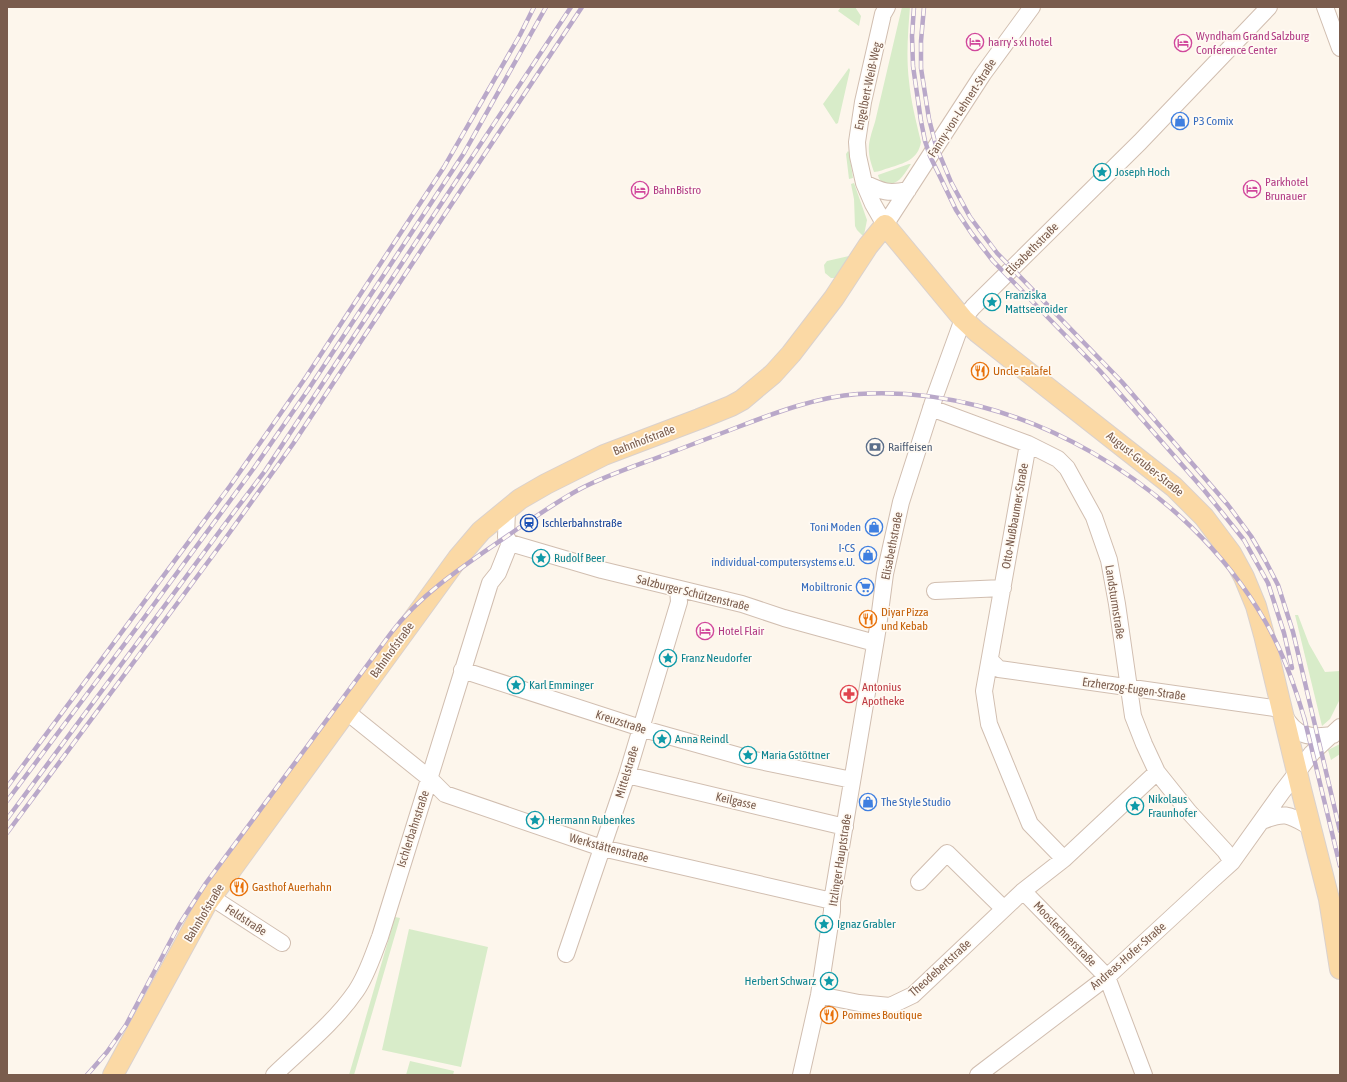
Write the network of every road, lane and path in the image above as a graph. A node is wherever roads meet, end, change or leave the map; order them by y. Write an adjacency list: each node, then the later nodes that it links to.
1 (1032, 7): 7 (street, Fanny-von-Lehnert-Straße)
2 (1270, 7): 9 (street, Elisabethstraße)
3 (1325, 7): 5 (street)
4 (884, 9): 6 (street, Engelbert-Weiß-Weg)
5 (1340, 48)
6 (864, 183): 7 (street); 8 (street, Engelbert-Weiß-Weg)
7 (908, 190): 8 (street, Fanny-von-Lehnert-Straße)
8 (885, 225): 9 (main road, August-Gruber-Straße); 10 (main road, Fanny-von-Lehnert-Straße)
9 (963, 319): 11 (street, Elisabethstraße); 23 (main road, August-Gruber-Straße)
10 (791, 354): 13 (main road, Bahnhofstraße)
11 (931, 408): 12 (street, Landsturmstraße); 19 (street, Elisabethstraße)
12 (1028, 444): 16 (street, Otto-Nußbaumer-Straße); 22 (street, Landsturmstraße)
13 (506, 510): 14 (main road, Bahnhofstraße); 15 (street, Ischlerbahnstraße)
14 (481, 531): 15 (street, Salzburger Schützenstraße); 24 (main road, Bahnhofstraße)
15 (508, 540): 17 (street, Salzburger Schützenstraße); 21 (street, Ischlerbahnstraße)
16 (1003, 588): 18 (street); 20 (street, Otto-Nußbaumer-Straße)
17 (678, 589): 19 (street, Salzburger Schützenstraße); 25 (street, Mittelstraße)
18 (935, 591)
19 (876, 643): 31 (street, Itzlinger Hauptstraße)
20 (991, 661): 22 (street, Erzherzog-Eugen-Straße); 36 (street, Otto-Nußbaumer-Straße)
21 (462, 670): 25 (street, Kreuzstraße); 30 (street, Ischlerbahnstraße)
22 (1128, 688): 23 (street, Erzherzog-Eugen-Straße); 27 (street, Landsturmstraße)
23 (1282, 711): 26 (street, Andreas-Hofer-Straße); 28 (main road, August-Gruber-Straße)
24 (347, 712): 30 (street, Werkstättenstraße); 40 (main road, Bahnhofstraße)
25 (640, 728): 29 (street, Mittelstraße); 31 (street, Kreuzstraße)
26 (1336, 731): 28 (street, Andreas-Hofer-Straße)
27 (1157, 772): 36 (street, Theodebertstraße); 37 (street, Landsturmstraße)
28 (1296, 772): 32 (street, Andreas-Hofer-Straße); 34 (main road, August-Gruber-Straße)
29 (627, 775): 33 (street, Keilgasse); 35 (street, Mittelstraße)
30 (429, 778): 35 (street, Werkstättenstraße); 49 (street, Ischlerbahnstraße)
31 (852, 780): 33 (street, Itzlinger Hauptstraße)
32 (1262, 821): 34 (street); 37 (street, Andreas-Hofer-Straße)
33 (845, 827): 41 (street, Itzlinger Hauptstraße)
34 (1312, 828): 45 (main road, August-Gruber-Straße)
35 (602, 848): 41 (street, Werkstättenstraße); 44 (street, Mittelstraße)
36 (1064, 859): 39 (street, Theodebertstraße)
37 (1232, 862): 46 (street, Andreas-Hofer-Straße)
38 (919, 882): 42 (street)
39 (1023, 891): 42 (street, Theodebertstraße); 46 (street, Mooslechnerstraße)
40 (211, 897): 43 (street, Feldstraße); 48 (main road, Bahnhofstraße)
41 (832, 901): 47 (street, Itzlinger Hauptstraße)
42 (1004, 909): 47 (street, Theodebertstraße)
43 (282, 943)
44 (566, 954)
45 (1340, 969)
46 (1107, 977): 51 (street, Andreas-Hofer-Straße); 52 (street)
47 (819, 995): 50 (street, Itzlinger Hauptstraße)
48 (113, 1075)
49 (274, 1075)
50 (801, 1075)
51 (978, 1075)
52 (1144, 1075)

